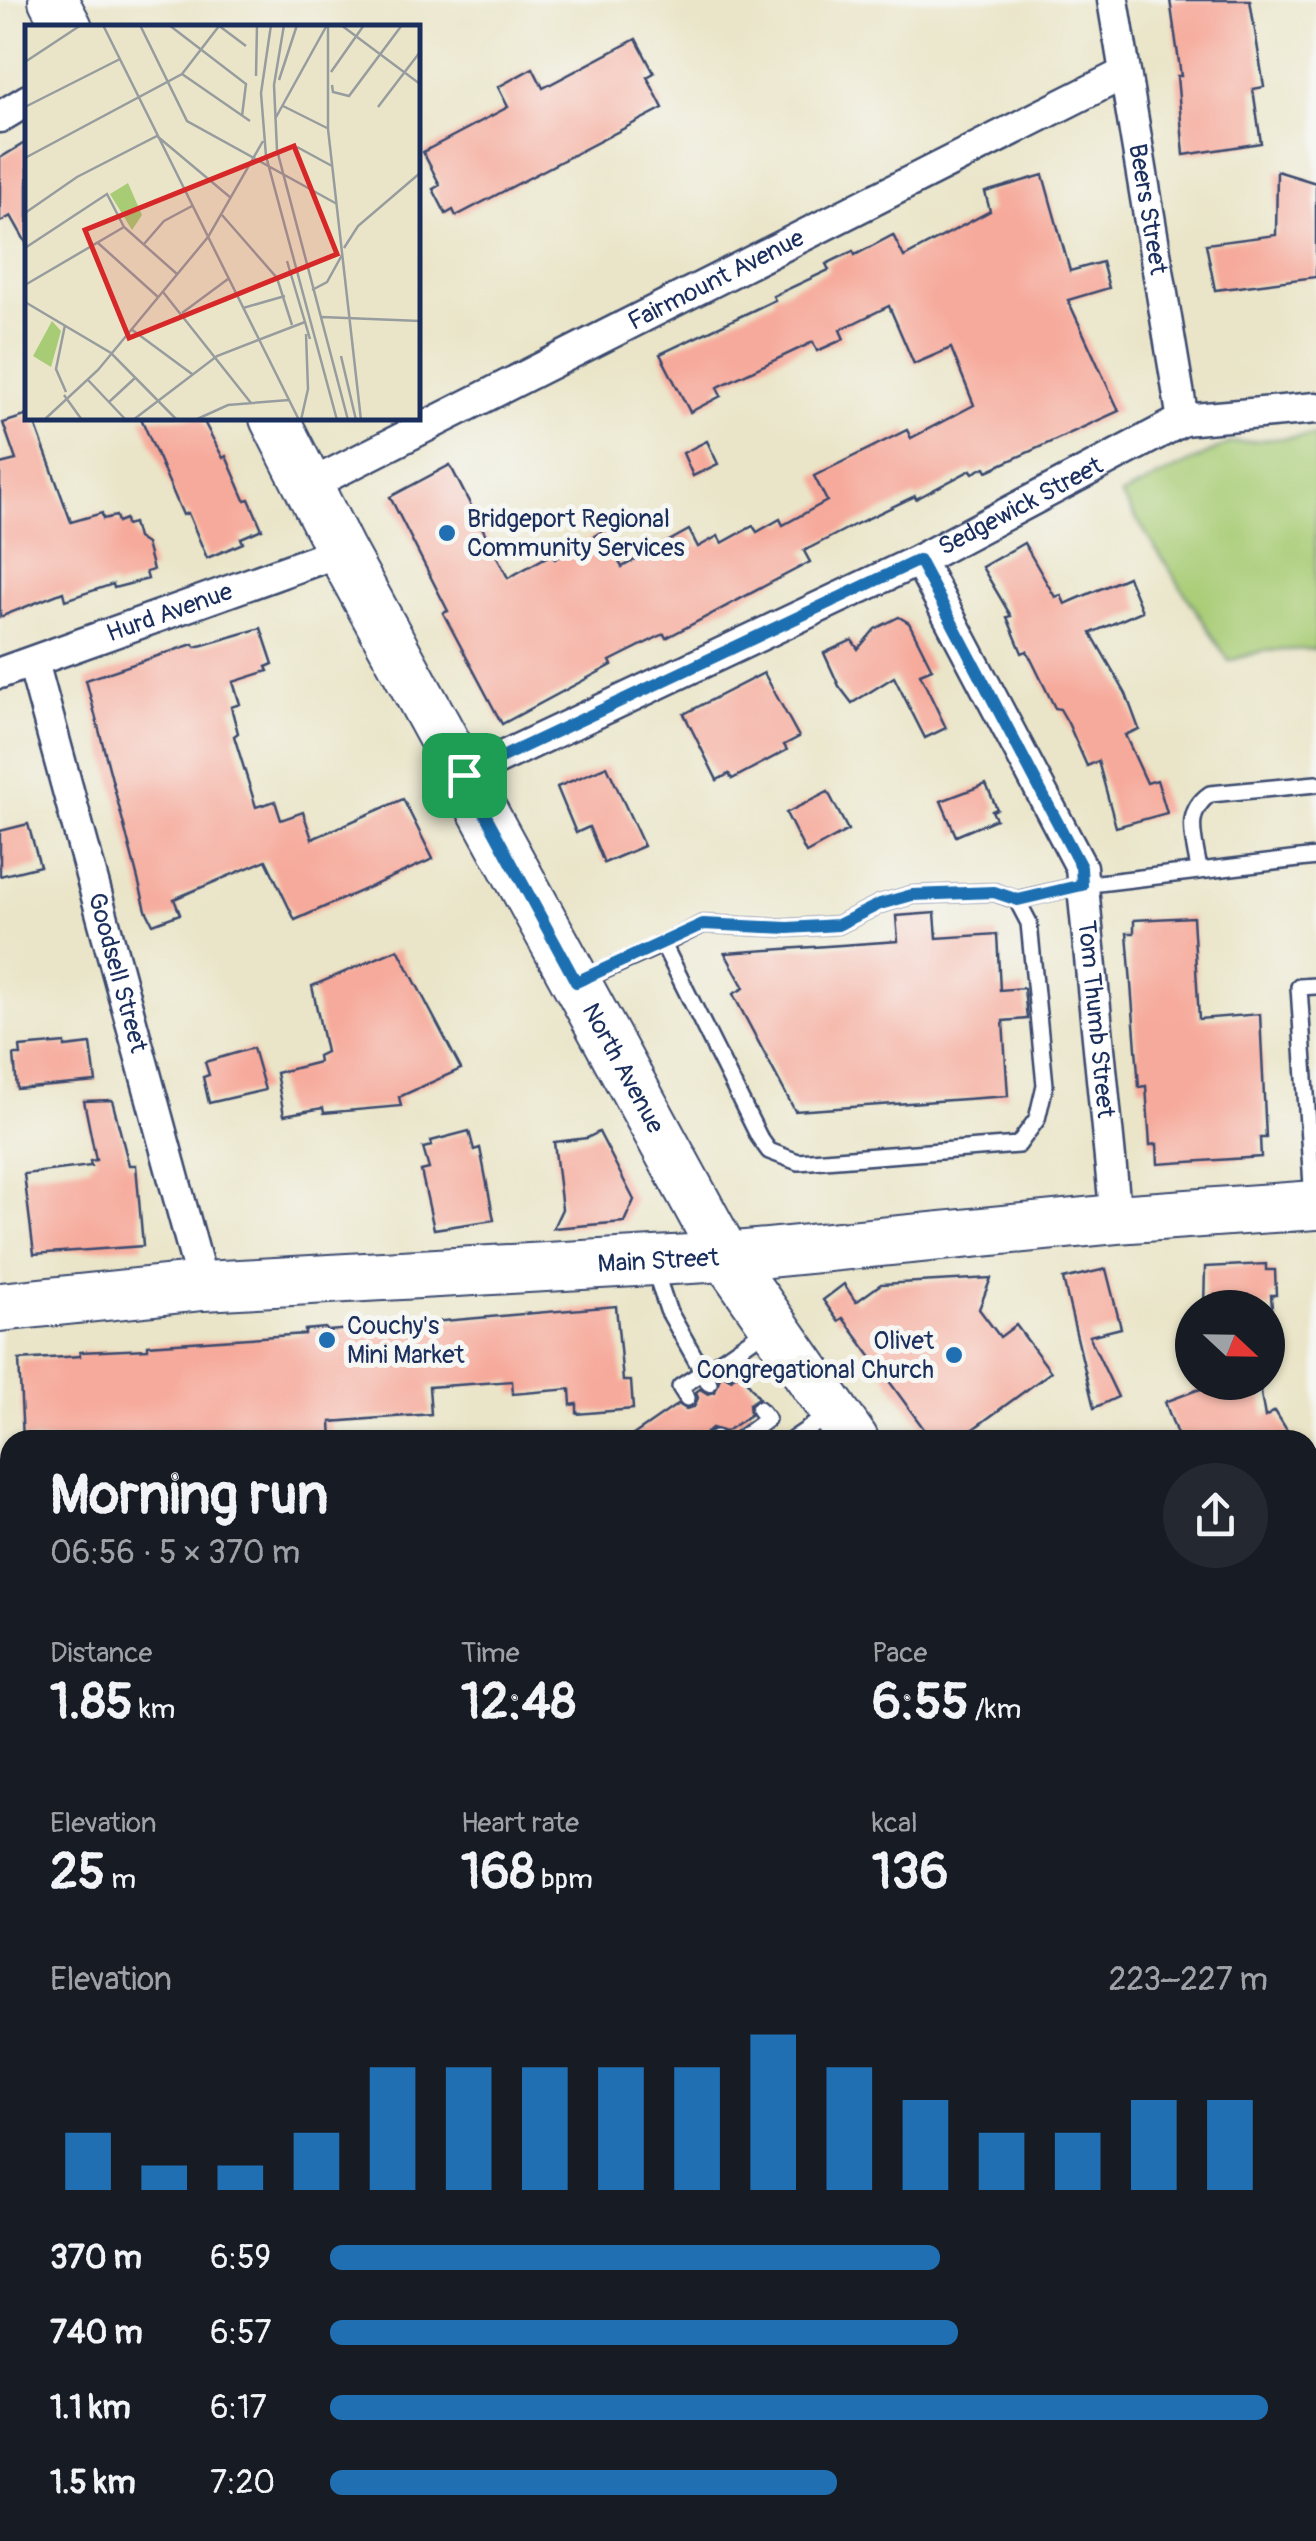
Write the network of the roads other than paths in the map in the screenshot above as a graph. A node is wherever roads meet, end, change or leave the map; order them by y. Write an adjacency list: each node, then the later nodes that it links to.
1 (53, 0): 3 (main road)
2 (1113, 0): 4 (street, Beers Street)
3 (66, 25)
4 (1123, 74): 9 (street, Beers Street); 10 (street, Fairmount Avenue)
5 (25, 102): 6 (street)
6 (0, 117)
7 (1316, 408): 9 (street, Sedgewick Street)
8 (275, 420): 10 (main road, North Avenue)
9 (1183, 420): 12 (street, Sedgewick Street)
10 (310, 485): 11 (main road, North Avenue)
11 (341, 551): 13 (street, Hurd Avenue); 15 (main road, North Avenue)
12 (919, 560): 15 (street, Sedgewick Street); 19 (street, Tom Thumb Street)
13 (33, 662): 14 (street, Hurd Avenue); 29 (street, Goodsell Street)
14 (0, 672)
15 (464, 775): 22 (main road, North Avenue)
16 (1316, 784): 18 (lane)
17 (1316, 858): 18 (lane)
18 (1199, 870): 19 (lane)
19 (1082, 885): 20 (lane); 26 (street, Tom Thumb Street)
20 (1018, 900): 21 (lane); 21 (lane)
21 (662, 944): 22 (lane)
22 (576, 982): 27 (main road, North Avenue)
23 (1316, 986): 24 (lane)
24 (1312, 1135): 25 (lane)
25 (1314, 1205): 26 (main road, Main Street)
26 (1116, 1219): 27 (main road, Main Street)
27 (726, 1257): 28 (main road, Main Street); 31 (main road, North Avenue)
28 (652, 1261): 29 (main road, Main Street); 32 (lane)
29 (203, 1286): 30 (main road, Main Street)
30 (0, 1307)
31 (773, 1324): 32 (lane); 35 (main road, North Avenue)
32 (705, 1378): 33 (lane)
33 (687, 1398)
34 (758, 1409): 36 (lane)
35 (844, 1426)
36 (749, 1430)

